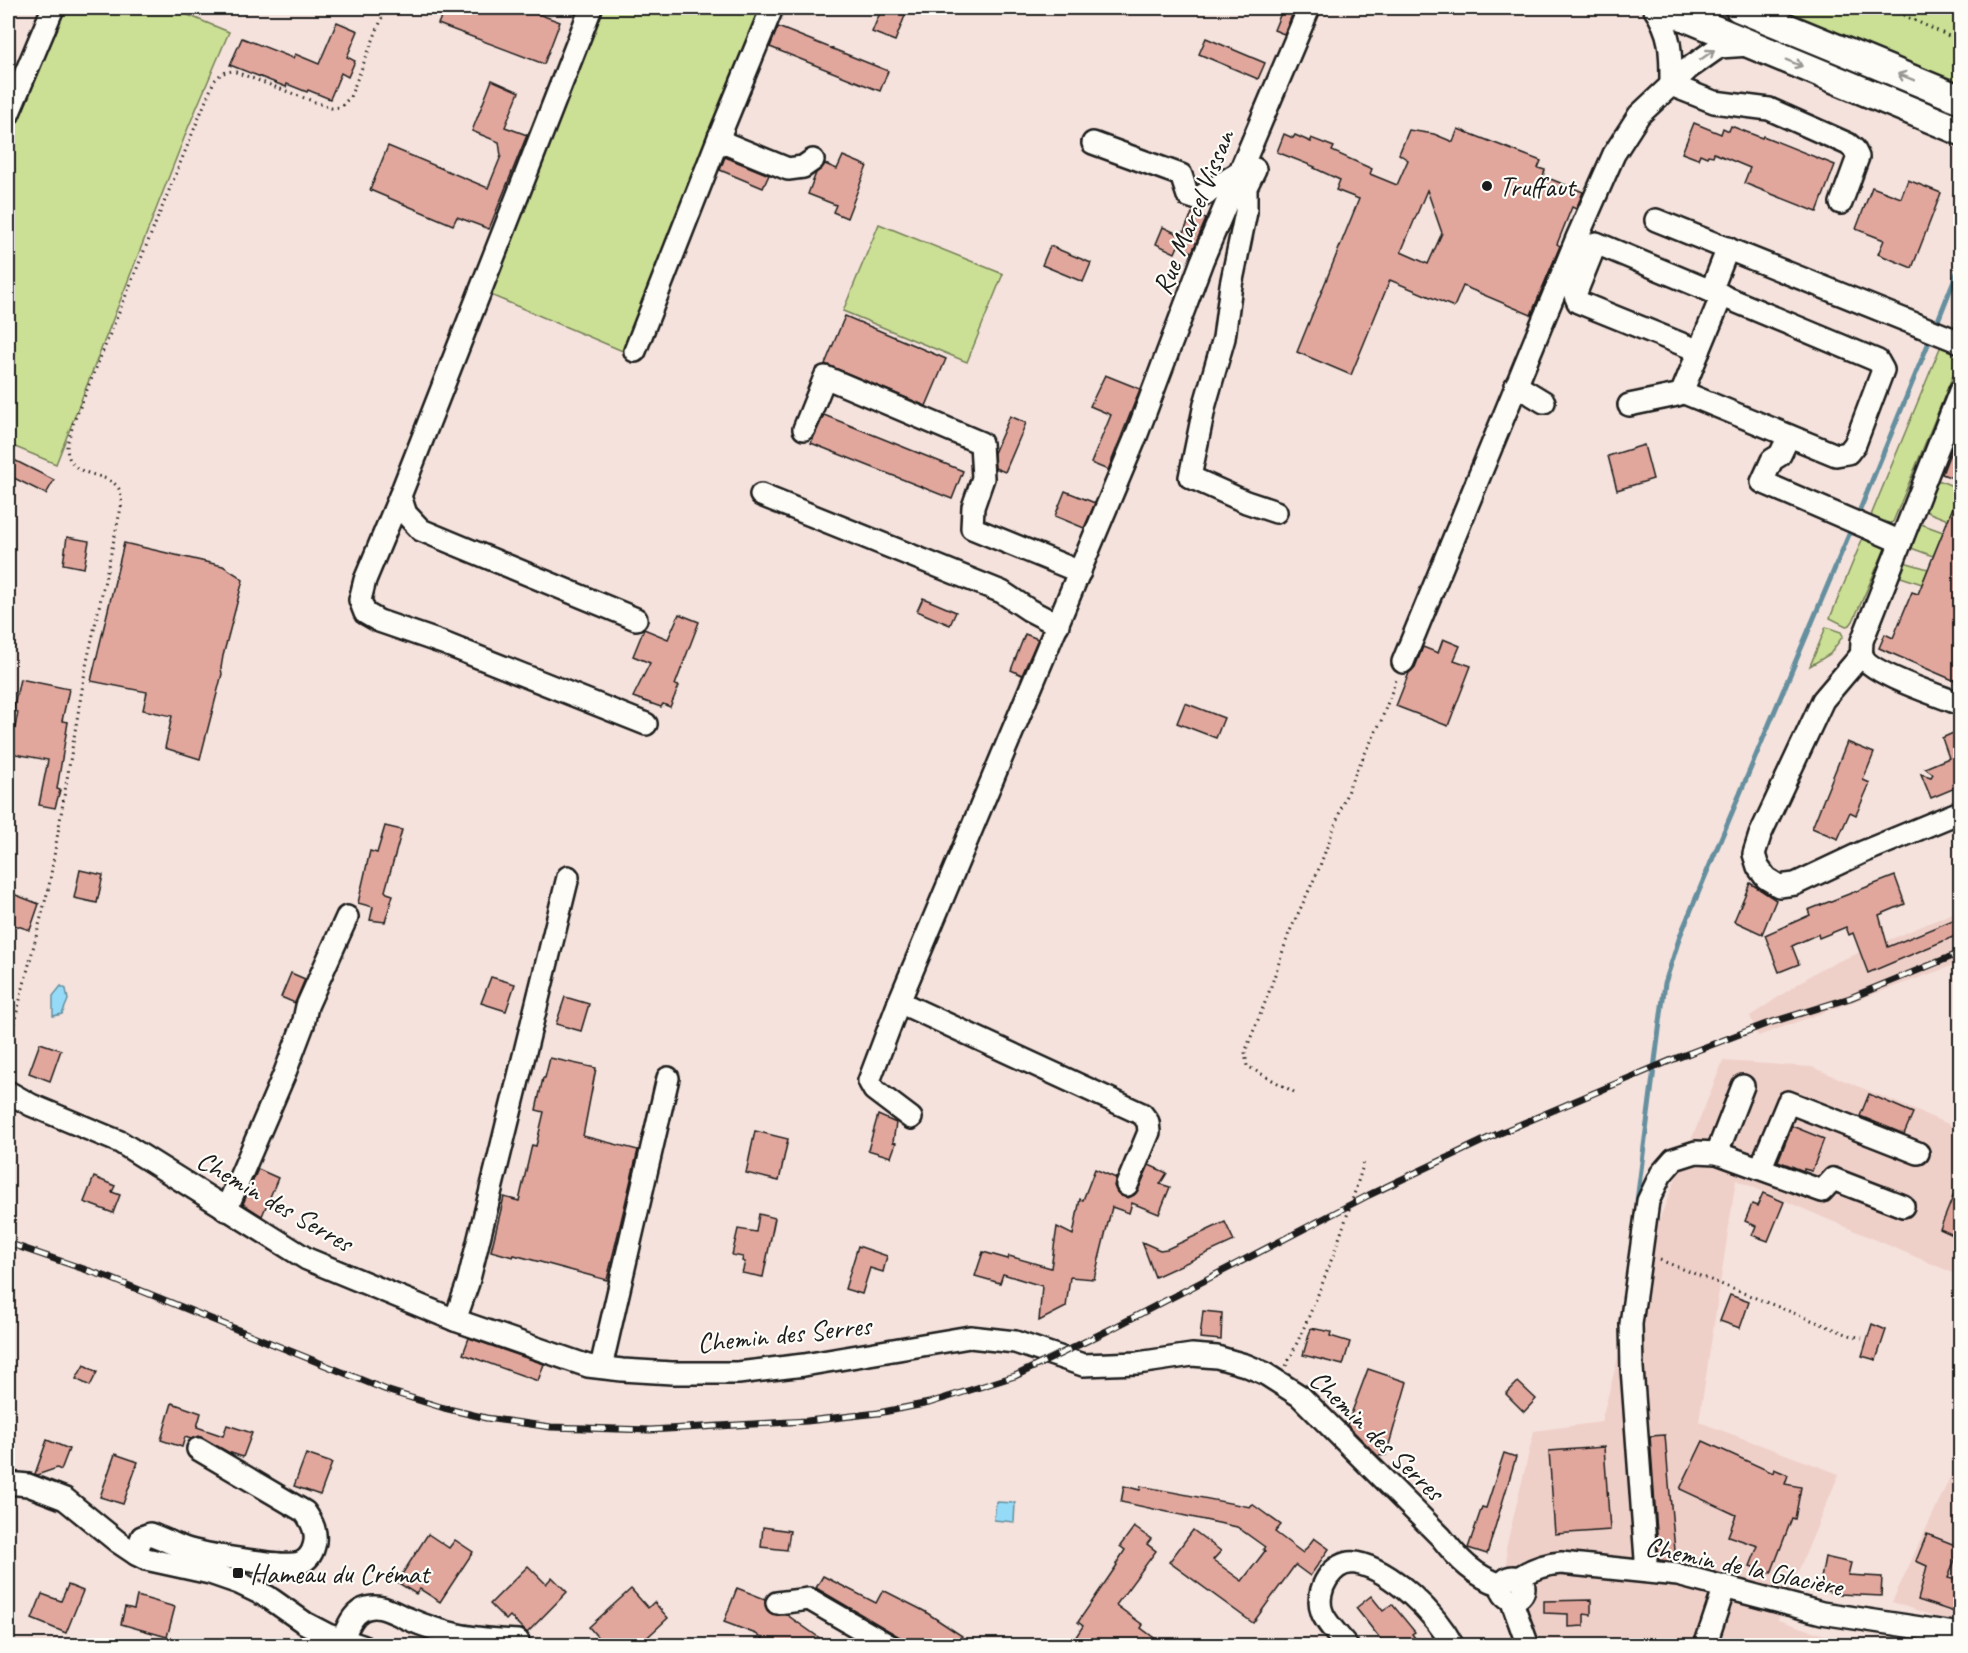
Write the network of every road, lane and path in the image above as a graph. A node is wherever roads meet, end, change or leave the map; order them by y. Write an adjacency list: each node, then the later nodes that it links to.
1 (53, 8): 15 (street)
2 (386, 8): 50 (path)
3 (591, 8): 36 (street)
4 (772, 8): 17 (street)
5 (1309, 8): 13 (street, Rue Marcel Vissan)
6 (1654, 8): 12 (street)
7 (1663, 8): 11 (main road)
8 (1738, 8): 14 (main road, one-way to 8)
9 (1887, 8): 10 (path)
10 (1960, 41)
11 (1751, 45): 12 (street, one-way to 11); 16 (main road, one-way to 16)
12 (1671, 85): 21 (street); 28 (street)
13 (1274, 91): 20 (street, Rue Marcel Vissan); 37 (street)
14 (1960, 99)
15 (8, 115)
16 (1960, 131)
17 (719, 137): 19 (street); 26 (street)
18 (1093, 143): 20 (street)
19 (813, 160)
20 (1240, 172): 39 (street, Rue Marcel Vissan)
21 (1841, 203)
22 (1656, 220): 23 (street)
23 (1728, 248): 24 (street); 25 (street)
24 (1717, 293): 27 (street); 27 (street); 34 (street)
25 (1952, 338)
26 (635, 351)
27 (1699, 351): 30 (street)
28 (1516, 385): 31 (street); 43 (street)
29 (1960, 391): 38 (street)
30 (1683, 392): 32 (street); 34 (street)
31 (1544, 402)
32 (1629, 405)
33 (804, 429): 39 (street)
34 (1788, 436): 38 (street)
35 (761, 495): 41 (street)
36 (400, 496): 40 (street); 45 (street)
37 (1276, 512)
38 (1901, 542): 42 (street)
39 (1080, 572): 41 (street, Rue Marcel Vissan)
40 (636, 619)
41 (1058, 625): 49 (street, Rue Marcel Vissan)
42 (1862, 654): 44 (street); 46 (street)
43 (1402, 662): 54 (path)
44 (1960, 704)
45 (646, 724)
46 (1960, 812)
47 (568, 877): 64 (street)
48 (347, 917): 62 (street)
49 (899, 1002): 55 (street, Rue Marcel Vissan); 60 (street)
50 (8, 1047)
51 (668, 1078): 66 (street)
52 (1743, 1086): 56 (street)
53 (8, 1092): 62 (street, Chemin des Serres)
54 (1294, 1092)
55 (911, 1118)
56 (1717, 1153): 59 (street); 63 (street)
57 (1918, 1153): 59 (street)
58 (1364, 1162): 67 (path)
59 (1761, 1167): 61 (street)
60 (1127, 1185)
61 (1903, 1206)
62 (226, 1210): 64 (street, Chemin des Serres)
63 (1642, 1252): 65 (path); 71 (street)
64 (455, 1320): 66 (street, Chemin des Serres)
65 (1862, 1338)
66 (601, 1367): 67 (street, Chemin des Serres)
67 (1278, 1381): 73 (street, Chemin des Serres)
68 (198, 1449): 70 (street)
69 (8, 1483): 70 (street)
70 (136, 1554): 78 (street)
71 (1644, 1571): 72 (street, Chemin de la Glacière); 73 (street, Chemin de la Glacière)
72 (1725, 1586): 76 (street, Chemin de la Glacière); 84 (street)
73 (1510, 1587): 83 (street)
74 (777, 1603): 80 (street)
75 (374, 1607): 77 (street); 78 (street); 79 (street)
76 (1960, 1634)
77 (518, 1641)
78 (352, 1642)
79 (442, 1646)
80 (890, 1646)
81 (1347, 1646): 82 (street)
82 (1453, 1646)
83 (1528, 1646)
84 (1705, 1646)

